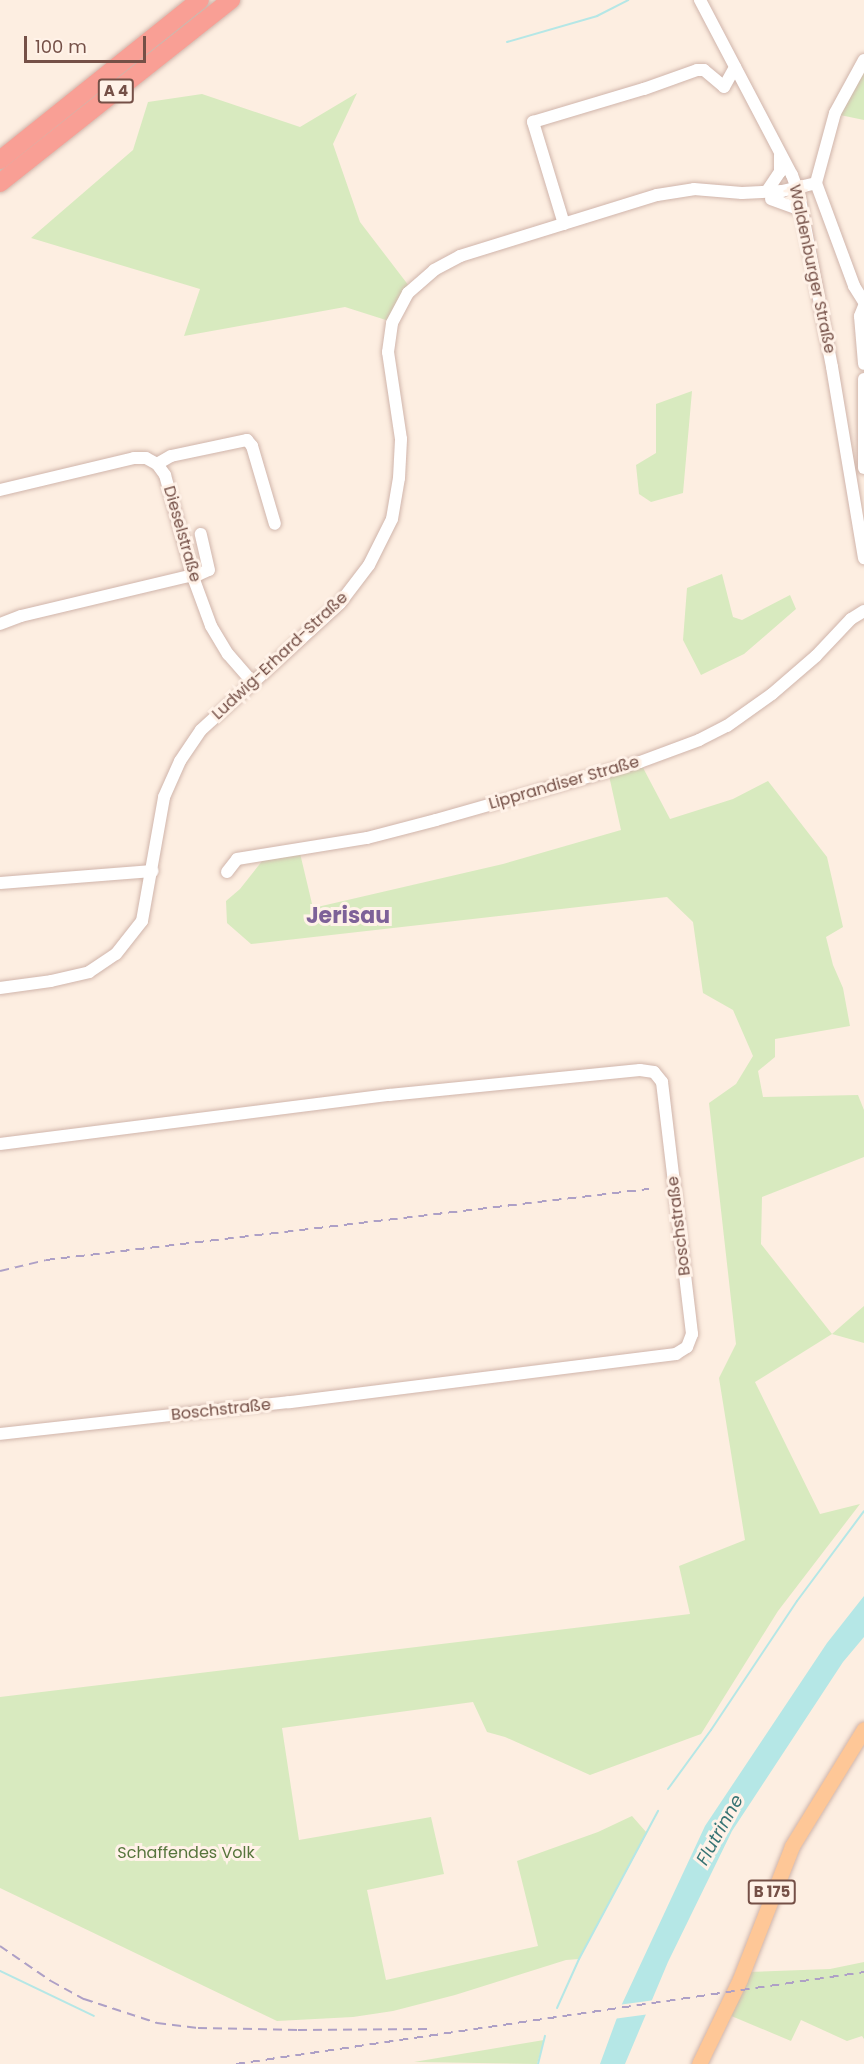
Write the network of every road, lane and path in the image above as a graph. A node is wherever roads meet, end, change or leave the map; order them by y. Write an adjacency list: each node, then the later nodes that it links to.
1 (200, 0): 7 (highway, A 4)
2 (231, 0): 8 (highway, A 4)
3 (700, 0): 5 (street, Waldenburger Straße)
4 (864, 60): 9 (street)
5 (735, 67): 6 (street, Waldenburger Straße); 13 (street)
6 (780, 151): 10 (street, Waldenburger Straße); 11 (street)
7 (0, 159)
8 (0, 183)
9 (816, 183): 10 (street, Ludwig-Erhard-Straße); 14 (street)
10 (798, 192): 11 (street, Ludwig-Erhard-Straße); 12 (street, Waldenburger Straße)
11 (769, 195): 12 (street); 13 (street, Ludwig-Erhard-Straße)
12 (802, 210): 22 (street, Waldenburger Straße)
13 (564, 224): 26 (street, Ludwig-Erhard-Straße)
14 (864, 304): 15 (street)
15 (864, 364)
16 (864, 379): 18 (street)
17 (157, 464): 19 (street); 20 (street); 23 (street, Dieselstraße)
18 (864, 468)
19 (0, 490)
20 (275, 524)
21 (201, 534): 23 (street)
22 (864, 558)
23 (193, 576): 25 (street); 26 (street, Dieselstraße)
24 (864, 610): 28 (street, Lipprandiser Straße)
25 (0, 624)
26 (252, 682): 27 (street, Ludwig-Erhard-Straße)
27 (153, 871): 29 (street); 30 (street, Ludwig-Erhard-Straße)
28 (227, 872)
29 (0, 883)
30 (0, 988)
31 (0, 1144): 32 (street, Boschstraße)
32 (0, 1434)
33 (864, 1729): 34 (main road, B 175)
34 (699, 2064)

